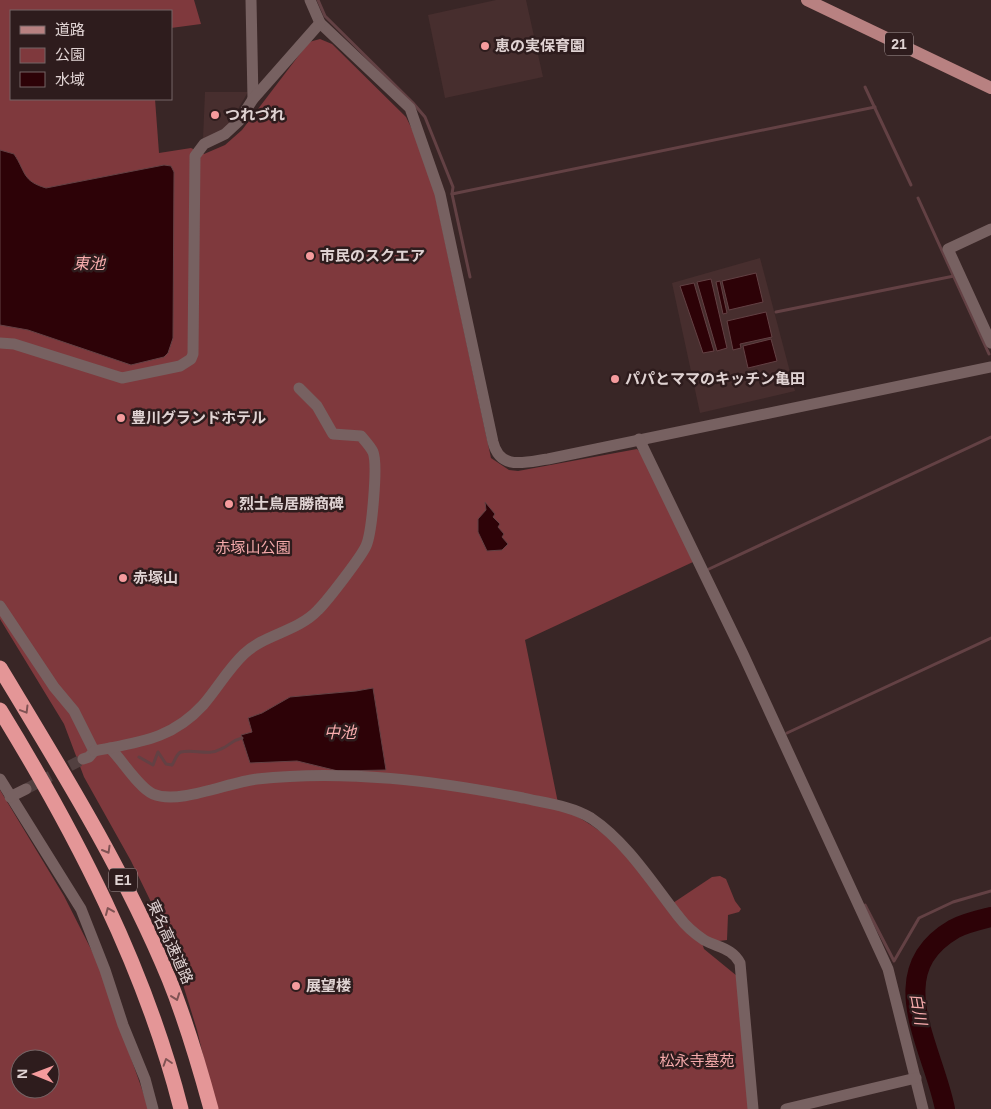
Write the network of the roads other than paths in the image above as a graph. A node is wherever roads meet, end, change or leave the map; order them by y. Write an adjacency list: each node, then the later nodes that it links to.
1 (251, 0): 6 (street)
2 (310, 0): 4 (street)
3 (807, 0): 5 (main road, 21)
4 (320, 23): 6 (street); 12 (street)
5 (991, 88)
6 (253, 99): 8 (street)
7 (991, 229): 9 (street)
8 (0, 343)
9 (991, 343)
10 (991, 367): 12 (street)
11 (299, 388): 17 (street)
12 (639, 439): 24 (street)
13 (0, 606): 18 (street)
14 (0, 668): 27 (highway, 東名高速道路 / E1, one-way to 27)
15 (0, 710): 20 (highway, E1)
16 (0, 725): 20 (highway)
17 (110, 748): 18 (street); 28 (street)
18 (94, 751): 19 (street)
19 (83, 759)
20 (36, 769): 26 (highway, E1, one-way to 20)
21 (0, 779): 23 (street)
22 (26, 789): 23 (street)
23 (10, 797): 25 (street)
24 (916, 1078): 29 (street); 30 (street)
25 (153, 1109)
26 (181, 1109)
27 (211, 1109)
28 (753, 1109)
29 (786, 1109)
30 (923, 1109)

